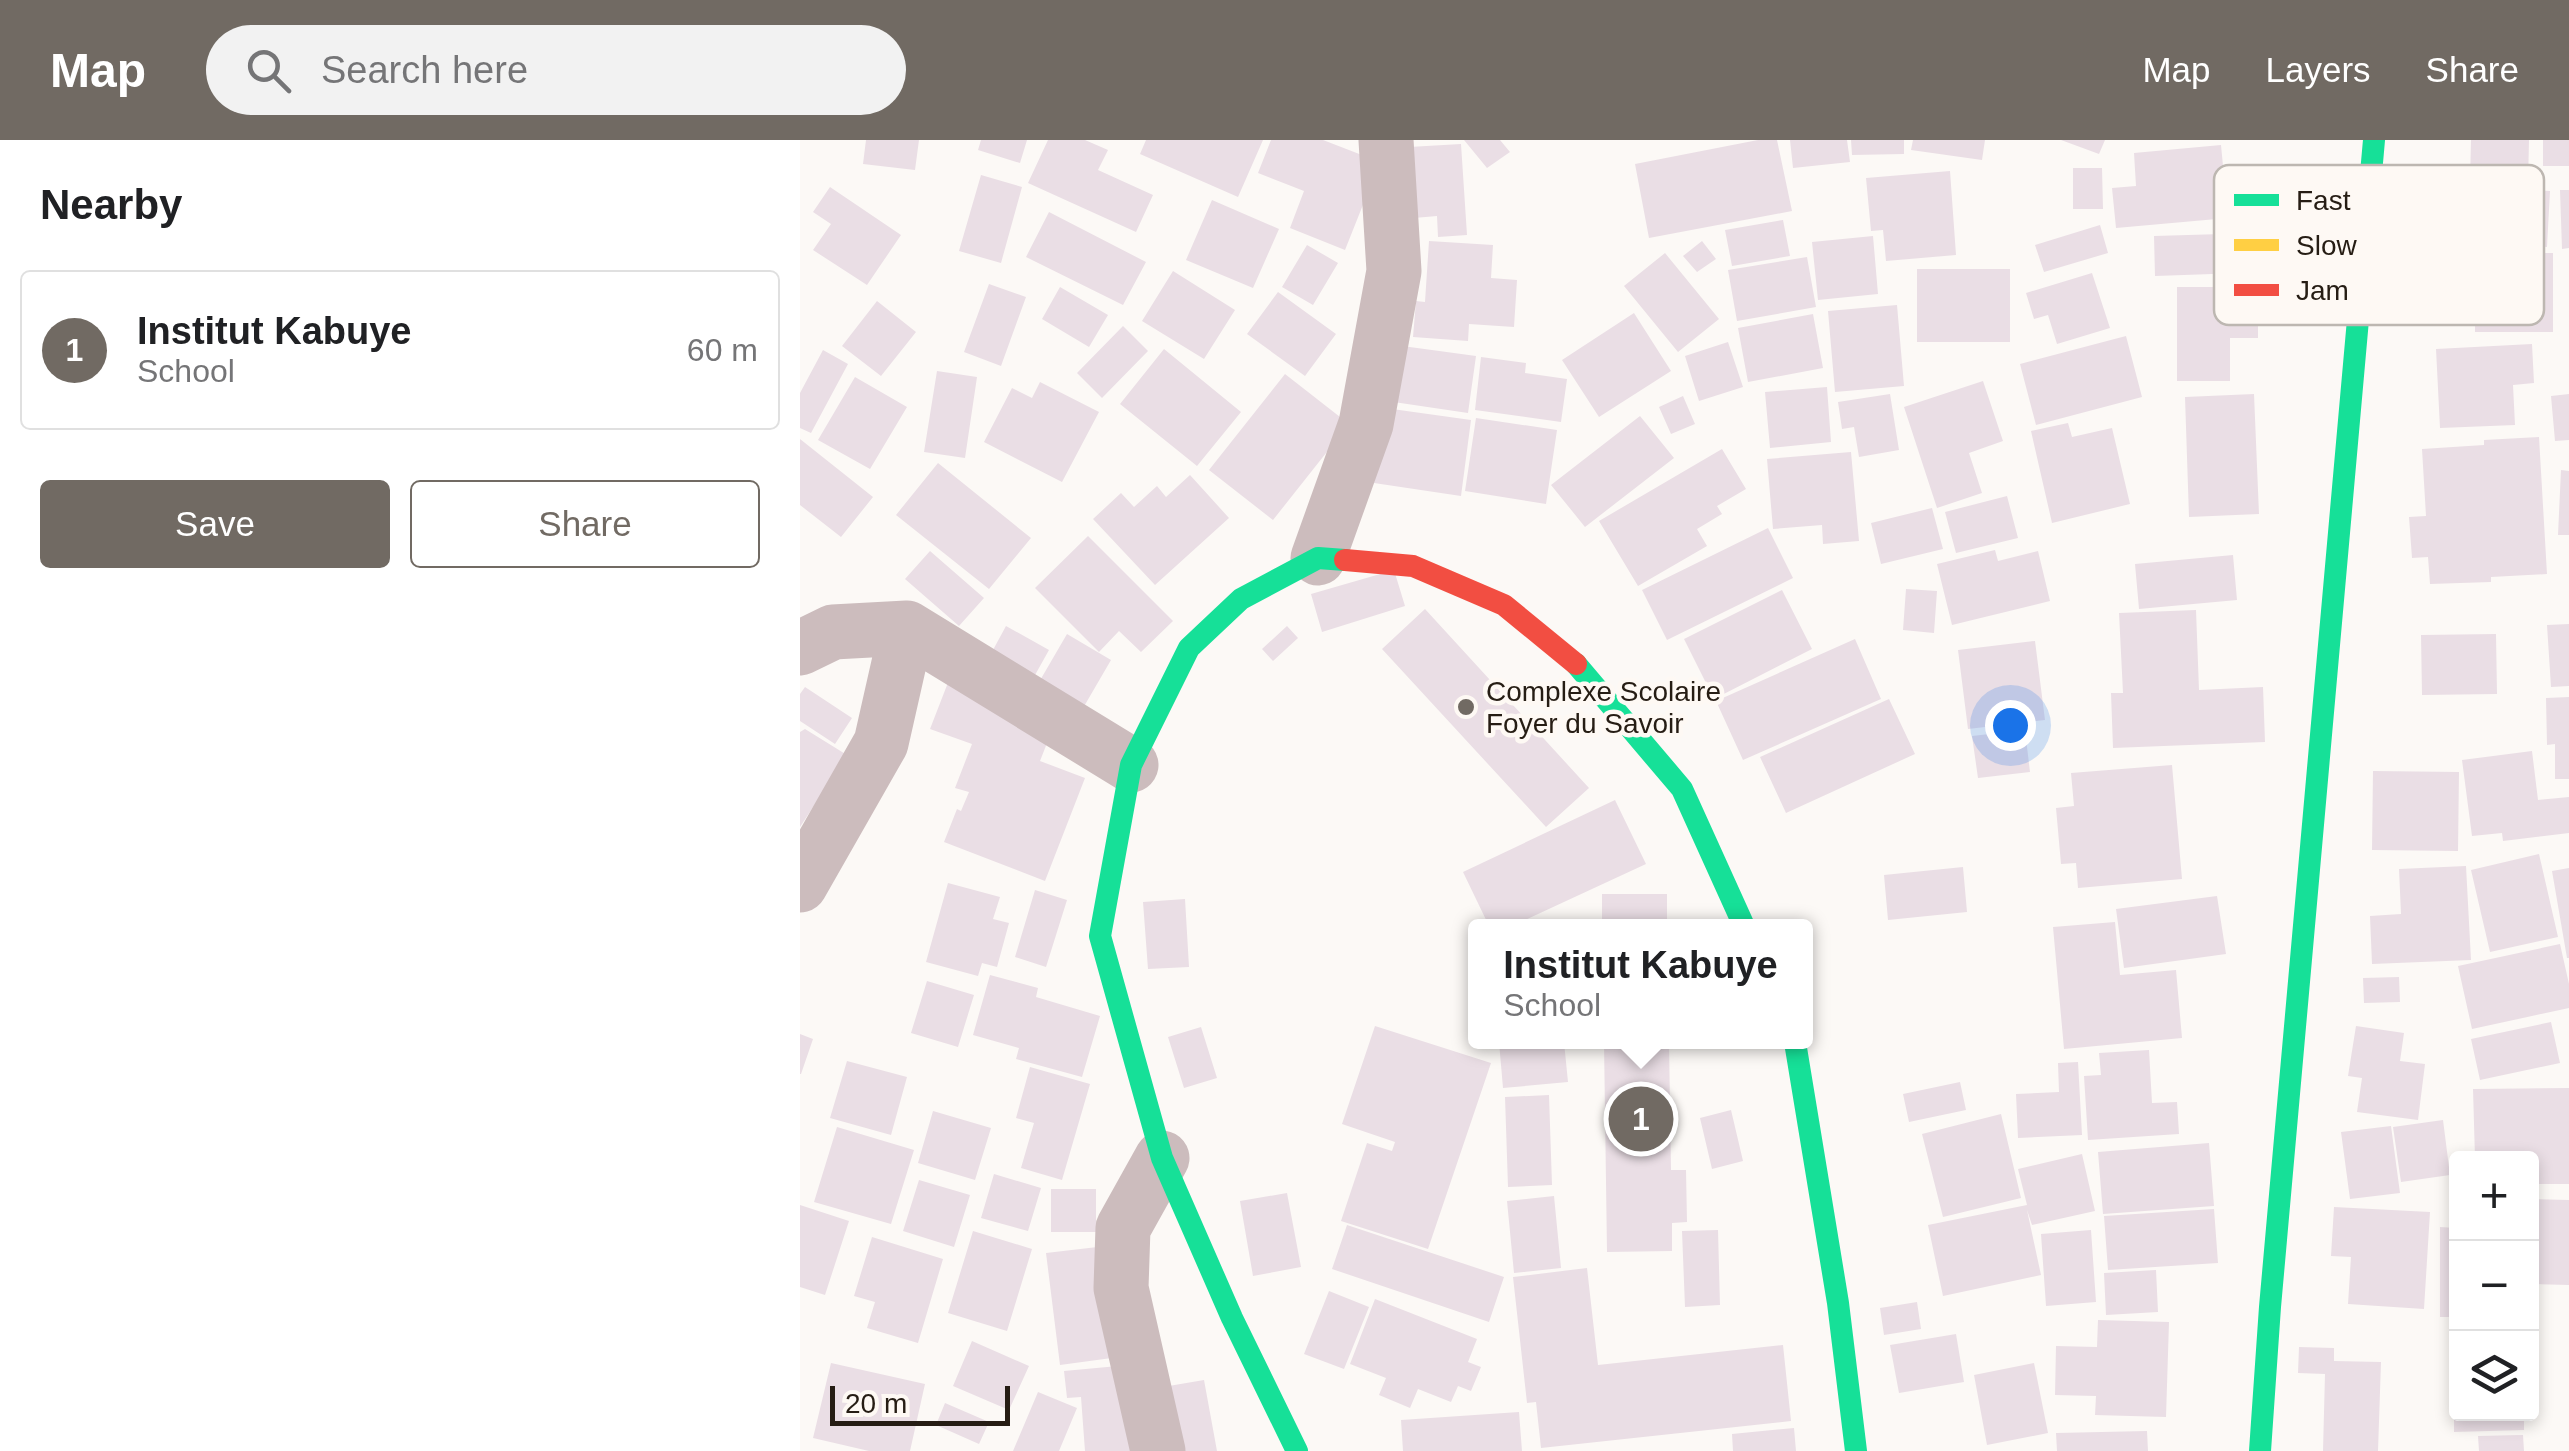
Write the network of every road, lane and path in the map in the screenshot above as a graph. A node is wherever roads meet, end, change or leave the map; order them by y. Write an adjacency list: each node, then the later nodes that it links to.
1 (2374, 140): 3 (highway)
2 (1380, 143): 5 (street)
3 (2372, 165)
4 (2358, 325): 16 (highway)
5 (1318, 558): 8 (highway); 10 (highway)
6 (907, 628): 7 (street); 8 (street); 9 (street)
7 (800, 648)
8 (1131, 765): 12 (highway)
9 (800, 885)
10 (1741, 919)
11 (1796, 1049): 15 (highway)
12 (1162, 1158): 13 (street); 14 (highway)
13 (1158, 1451)
14 (1296, 1451)
15 (1856, 1451)
16 (2260, 1451)

